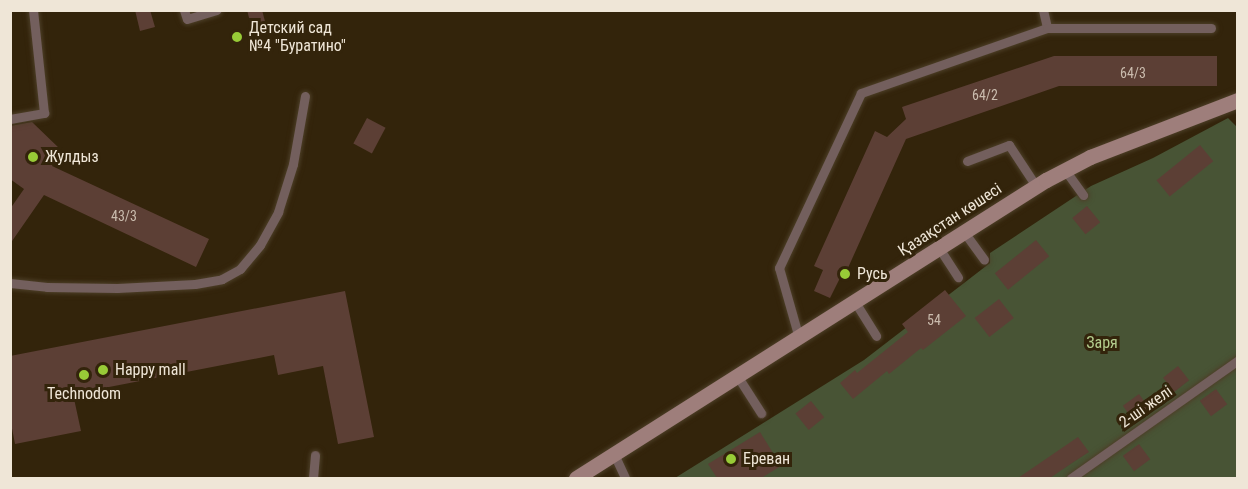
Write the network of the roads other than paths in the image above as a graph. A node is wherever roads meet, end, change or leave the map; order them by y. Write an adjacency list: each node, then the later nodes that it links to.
1 (33, 10): 9 (lane)
2 (184, 10): 3 (lane)
3 (217, 10)
4 (1042, 10): 5 (lane)
5 (1047, 28): 6 (lane); 21 (lane)
6 (1211, 28)
7 (305, 96): 18 (lane)
8 (1238, 100): 11 (street, Қазақстан көшесі)
9 (10, 119)
10 (967, 161): 12 (lane)
11 (1065, 170): 12 (street, Қазақстан көшесі); 13 (lane)
12 (1035, 186): 14 (street, Қазақстан көшесі)
13 (1083, 195)
14 (964, 232): 15 (street, Қазақстан көшесі); 16 (lane)
15 (939, 248): 17 (lane); 19 (street, Қазақстан көшесі)
16 (984, 260)
17 (958, 277)
18 (10, 283)
19 (855, 302): 20 (lane); 21 (street, Қазақстан көшесі)
20 (876, 336)
21 (799, 338): 23 (street, Қазақстан көшесі)
22 (1238, 360): 30 (lane, 2-ші желі)
23 (738, 376): 24 (lane); 25 (street, Қазақстан көшесі)
24 (761, 413)
25 (614, 454): 28 (street, Қазақстан көшесі); 29 (lane)
26 (315, 455): 27 (lane)
27 (313, 478)
28 (576, 478)
29 (625, 478)
30 (1071, 478)

